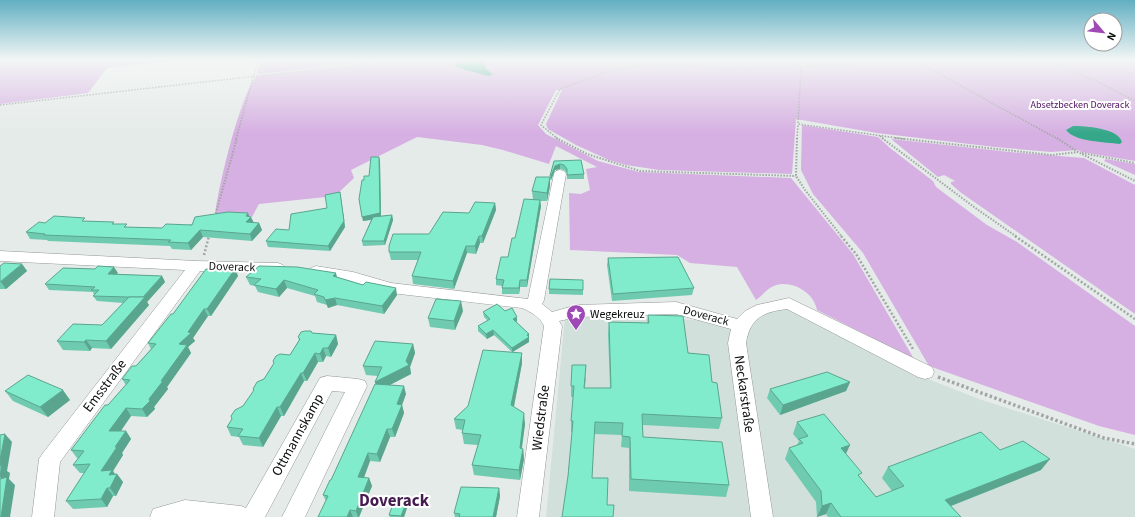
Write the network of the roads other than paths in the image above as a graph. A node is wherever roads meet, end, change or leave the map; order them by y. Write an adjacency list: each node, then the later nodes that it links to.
1 (560, 174): 4 (street)
2 (0, 256): 3 (street, Doverack)
3 (198, 266): 4 (street, Doverack); 8 (street, Emsstraße)
4 (532, 306): 5 (street, Doverack)
5 (550, 318): 6 (street, Doverack); 13 (street, Wiedstraße)
6 (741, 326): 7 (street); 14 (street, Neckarstraße)
7 (925, 372)
8 (43, 517)
9 (161, 517): 10 (street)
10 (241, 517)
11 (253, 517): 12 (street, Ottmannskamp)
12 (293, 517)
13 (528, 517)
14 (762, 517)

